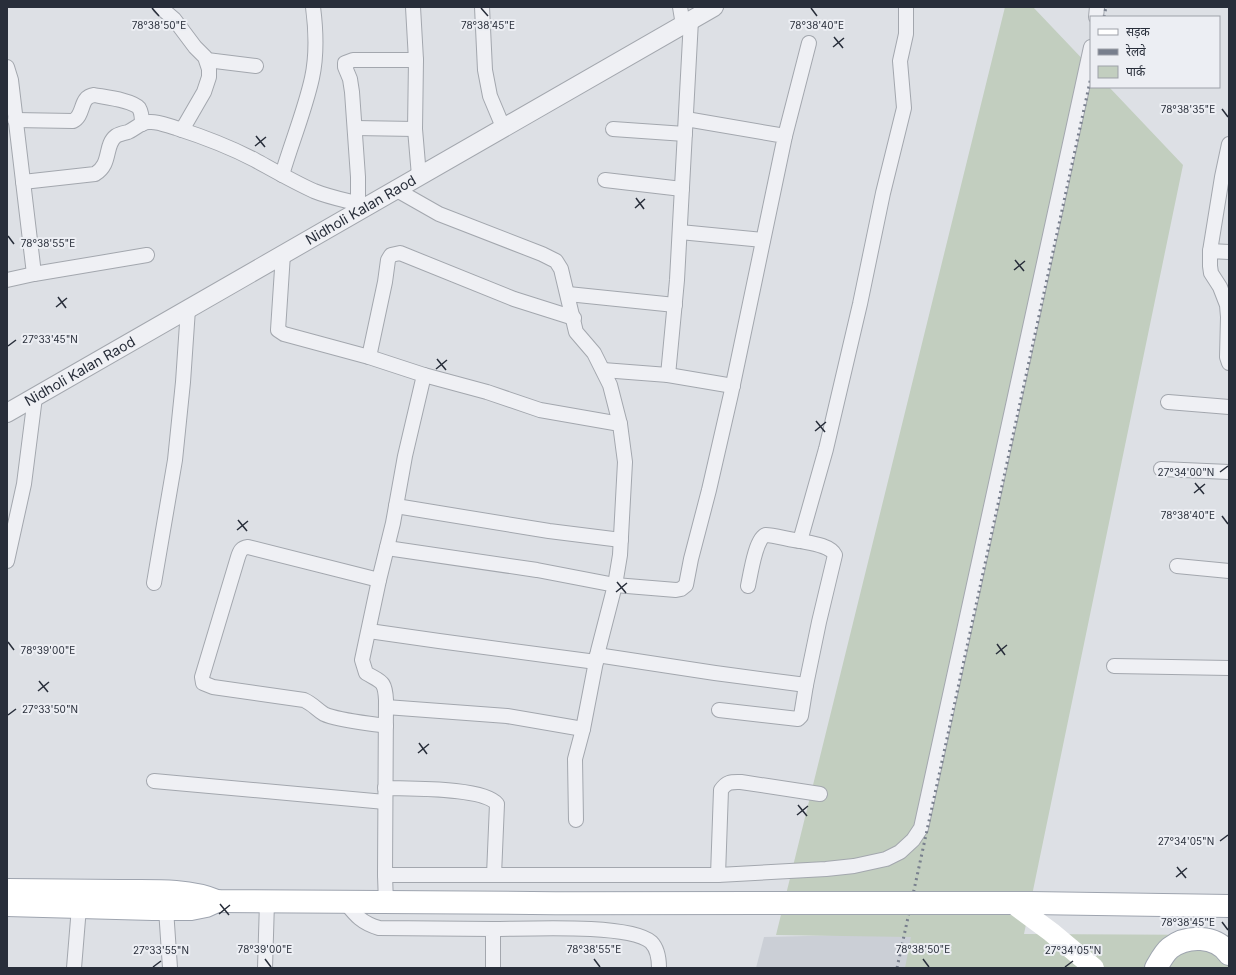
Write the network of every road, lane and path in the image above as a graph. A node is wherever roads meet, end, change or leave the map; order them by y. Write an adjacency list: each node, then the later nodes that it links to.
1 (160, 7): 10 (street)
2 (313, 7): 26 (street)
3 (414, 7): 11 (street)
4 (482, 7): 18 (street)
5 (714, 7): 7 (street, Nidholi Kalan Raod)
6 (906, 7): 60 (street)
7 (684, 17): 15 (street); 18 (street, Nidholi Kalan Raod)
8 (809, 43): 24 (street)
9 (1090, 51): 84 (street)
10 (207, 60): 12 (street); 22 (street)
11 (416, 60): 19 (street); 20 (street)
12 (256, 66)
13 (7, 67): 14 (street)
14 (10, 107): 16 (street)
15 (686, 119): 23 (street); 24 (street)
16 (15, 120): 17 (street); 29 (street)
17 (142, 124): 22 (street); 29 (street)
18 (503, 127): 27 (street, Nidholi Kalan Raod)
19 (355, 128): 20 (street); 32 (street)
20 (415, 129): 27 (street)
21 (613, 129): 23 (street)
22 (182, 130): 26 (street)
23 (685, 134): 31 (street)
24 (785, 136): 34 (street)
25 (1229, 144): 35 (street)
26 (282, 175): 32 (street)
27 (419, 176): 30 (street, Nidholi Kalan Raod)
28 (604, 180): 31 (street)
29 (22, 182): 39 (street)
30 (395, 189): 32 (street, Nidholi Kalan Raod); 41 (street)
31 (682, 189): 33 (street)
32 (363, 205): 37 (street, Nidholi Kalan Raod)
33 (680, 232): 34 (street); 42 (street)
34 (763, 240): 50 (street)
35 (1210, 251): 36 (street); 46 (street)
36 (1229, 252)
37 (283, 254): 43 (street, Nidholi Kalan Raod); 45 (street)
38 (147, 255): 39 (street)
39 (34, 274): 40 (street)
40 (7, 280)
41 (568, 294): 42 (street); 44 (street)
42 (675, 305): 49 (street)
43 (188, 309): 51 (street, Nidholi Kalan Raod); 66 (street)
44 (574, 318): 45 (street); 47 (street)
45 (369, 357): 48 (street)
46 (1229, 363)
47 (603, 370): 49 (street); 55 (street)
48 (424, 375): 55 (street); 58 (street)
49 (668, 376): 50 (street)
50 (732, 386): 67 (street)
51 (36, 396): 54 (street, Nidholi Kalan Raod); 62 (street)
52 (1168, 402): 53 (street)
53 (1229, 407)
54 (7, 413)
55 (620, 424): 59 (street)
56 (1161, 469): 57 (street)
57 (1229, 472)
58 (396, 506): 59 (street); 61 (street)
59 (621, 540): 67 (street)
60 (800, 540): 68 (street); 73 (street)
61 (387, 548): 65 (street); 67 (street)
62 (7, 561)
63 (1177, 566): 64 (street)
64 (1229, 571)
65 (379, 580): 69 (street); 76 (street)
66 (154, 583)
67 (615, 585): 70 (street)
68 (748, 586)
69 (369, 631): 70 (street); 74 (street)
70 (597, 658): 73 (street); 77 (street)
71 (1114, 666): 72 (street)
72 (1229, 668)
73 (806, 685): 75 (street)
74 (386, 707): 76 (street); 77 (street)
75 (719, 710)
76 (386, 726): 80 (street)
77 (583, 729): 81 (street)
78 (154, 781): 80 (street)
79 (820, 794): 84 (street)
80 (385, 795): 82 (street); 83 (street)
81 (576, 820)
82 (385, 875): 83 (street); 89 (street)
83 (494, 875): 84 (street)
84 (718, 875)
85 (7, 890): 86 (main road)
86 (217, 901): 87 (main road); 95 (main road)
87 (267, 902): 88 (main road); 101 (street)
88 (345, 902): 89 (main road); 96 (street)
89 (386, 903): 90 (main road, bridge)
90 (1012, 903): 92 (main road); 104 (main road)
91 (7, 905): 94 (main road)
92 (1202, 906): 93 (main road); 97 (main road)
93 (1229, 906)
94 (79, 907): 95 (main road); 99 (street)
95 (166, 909): 100 (street)
96 (493, 929): 102 (street); 103 (street)
97 (1198, 939): 98 (main road); 105 (main road)
98 (1229, 954)
99 (74, 968)
100 (170, 968)
101 (265, 968)
102 (494, 968)
103 (659, 968)
104 (1094, 968)
105 (1156, 968)

